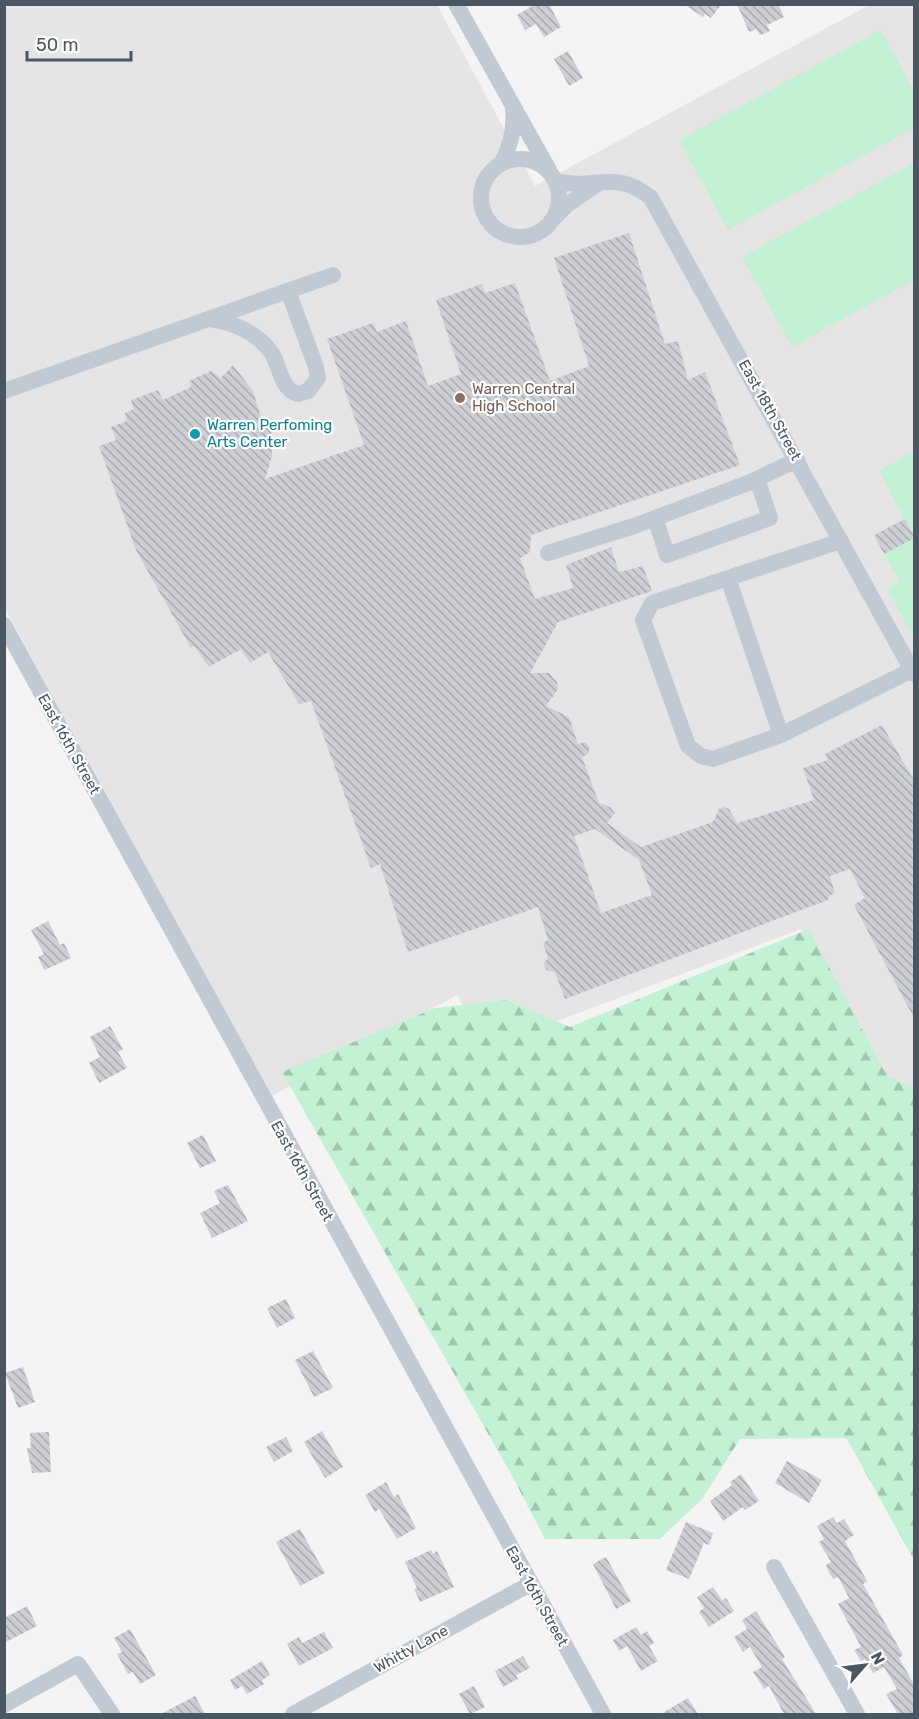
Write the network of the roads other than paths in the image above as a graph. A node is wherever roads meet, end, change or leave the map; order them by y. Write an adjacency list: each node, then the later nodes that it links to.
1 (456, 4): 2 (street)
2 (513, 109): 3 (street); 4 (street)
3 (501, 164): 4 (street); 6 (street)
4 (553, 177): 5 (street, East 18th Street); 6 (street)
5 (599, 183): 6 (street); 11 (street, East 18th Street)
6 (555, 217)
7 (333, 275): 8 (street)
8 (288, 291): 9 (street); 9 (street)
9 (208, 319): 10 (street)
10 (4, 391)
11 (797, 460): 12 (street); 14 (street, East 18th Street)
12 (757, 479): 13 (street); 13 (street)
13 (655, 518): 15 (street)
14 (841, 541): 16 (street); 18 (street, East 18th Street)
15 (548, 553)
16 (728, 578): 19 (street); 19 (street)
17 (4, 625): 21 (street, East 16th Street)
18 (913, 672): 19 (street)
19 (781, 735)
20 (774, 1567): 26 (street)
21 (530, 1584): 24 (street, Whitty Lane); 25 (street, East 16th Street)
22 (4, 1705): 23 (street)
23 (112, 1714)
24 (293, 1714)
25 (603, 1714)
26 (857, 1714)

